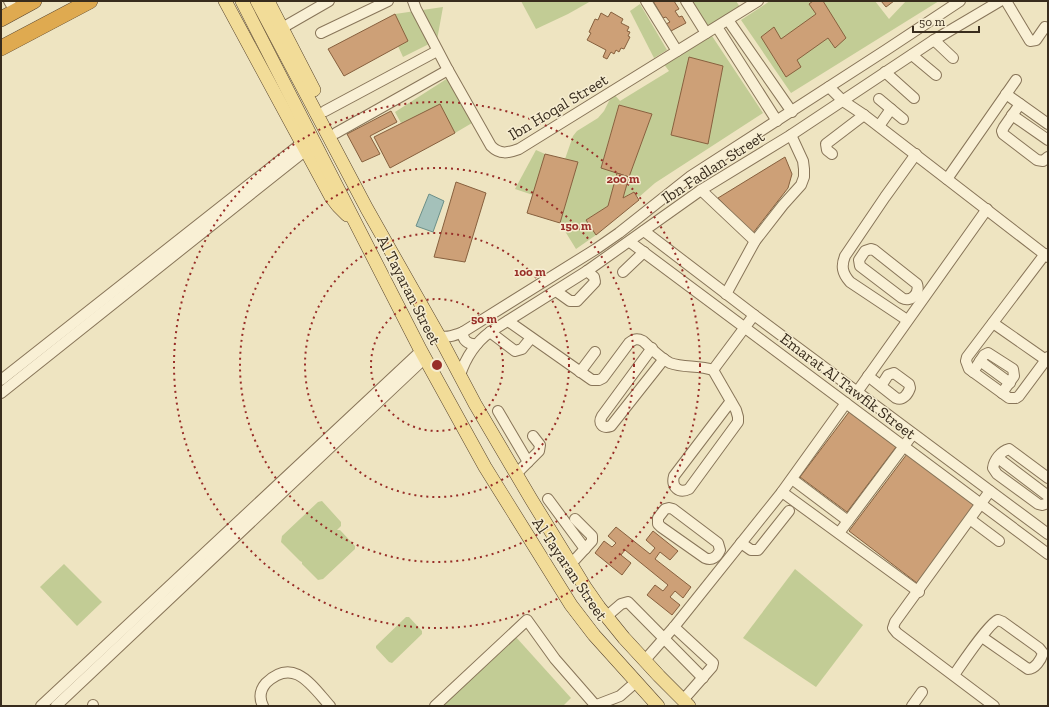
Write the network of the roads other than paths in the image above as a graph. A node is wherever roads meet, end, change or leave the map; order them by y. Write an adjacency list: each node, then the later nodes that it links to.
1 (34, 1): 16 (highway)
2 (90, 1): 25 (highway)
3 (225, 1): 52 (main road, Al Tayaran Street)
4 (257, 1): 58 (main road)
5 (268, 1): 21 (main road, Al Tayaran Street)
6 (329, 1): 21 (street)
7 (388, 1): 22 (street)
8 (413, 1): 26 (street, Ibn Hoqal Street)
9 (646, 1): 27 (street)
10 (686, 1): 23 (street)
11 (960, 1): 34 (street, Ibn Fadlan Street)
12 (1000, 1): 24 (street, Ibn Fadlan Street)
13 (1006, 1): 20 (street)
14 (243, 3): 60 (main road)
15 (751, 3): 18 (street, Ibn Hoqal Street)
16 (12, 6): 17 (highway)
17 (1, 19)
18 (728, 20): 19 (street, Ibn Hoqal Street); 42 (street)
19 (717, 27): 23 (street, Ibn Hoqal Street); 46 (street)
20 (1045, 27)
21 (282, 28): 41 (main road, Al Tayaran Street)
22 (321, 33)
23 (706, 33): 27 (street, Ibn Hoqal Street)
24 (934, 40): 28 (street, Ibn Fadlan Street); 29 (street)
25 (1, 48)
26 (437, 51): 30 (street, Ibn Hoqal Street); 41 (street)
27 (677, 52): 30 (street, Ibn Hoqal Street)
28 (912, 55): 31 (street, Ibn Fadlan Street); 32 (street)
29 (952, 58)
30 (448, 70): 49 (street)
31 (886, 72): 36 (street); 38 (street, Ibn Fadlan Street)
32 (936, 75)
33 (1016, 80): 35 (street)
34 (829, 88): 38 (street); 42 (street, Ibn Fadlan Street)
35 (1006, 94): 39 (street); 56 (street)
36 (914, 98)
37 (879, 99): 40 (street)
38 (843, 101): 43 (street); 50 (street, Ibn Fadlan Street)
39 (1020, 104): 44 (street); 47 (street)
40 (891, 110): 45 (street); 48 (street)
41 (325, 111): 49 (main road, Al Tayaran Street)
42 (792, 112): 46 (street, Ibn Fadlan Street)
43 (864, 114): 48 (street); 53 (street)
44 (1012, 115): 51 (street); 55 (street)
45 (903, 119)
46 (777, 121): 76 (street, Ibn Fadlan Street)
47 (1048, 124)
48 (879, 126): 54 (street)
49 (336, 133): 58 (main road, Al Tayaran Street)
50 (791, 135): 57 (street, Ibn Fadlan Street); 62 (street)
51 (1048, 140)
52 (304, 146): 60 (main road, Al Tayaran Street); 84 (street)
53 (832, 154)
54 (916, 154): 56 (street); 72 (street)
55 (1048, 157)
56 (947, 179): 59 (street)
57 (701, 190): 61 (street, Ibn Fadlan Street); 62 (street)
58 (367, 209): 78 (main road, Al Tayaran Street)
59 (987, 209): 65 (street); 70 (street)
60 (355, 221): 83 (main road, Al Tayaran Street)
61 (644, 231): 63 (street, Ibn Fadlan Street); 69 (street, Emarat Al Tawfik Street)
62 (754, 241): 69 (street)
63 (630, 242): 64 (street, Emarat Al Tawfik Street); 66 (street, Ibn Fadlan Street)
64 (644, 252): 67 (street); 75 (street, Emarat Al Tawfik Street)
65 (1047, 256): 74 (street)
66 (587, 272): 68 (street, Ibn Fadlan Street); 68 (street)
67 (623, 272)
68 (556, 291): 73 (street, Ibn Fadlan Street)
69 (726, 294): 71 (street, Emarat Al Tawfik Street)
70 (918, 297): 70 (street); 72 (street)
71 (754, 315): 75 (street); 94 (street, Emarat Al Tawfik Street)
72 (907, 320): 91 (street)
73 (508, 321): 77 (street, Ibn Fadlan Street); 79 (street)
74 (993, 322): 86 (street); 89 (street)
75 (744, 327): 87 (street); 98 (street, Emarat Al Tawfik Street)
76 (463, 332): 78 (street, Ibn Fadlan Street); 80 (street)
77 (490, 332): 79 (street); 80 (street, Ibn Fadlan Street)
78 (439, 336): 90 (main road, Al Tayaran Street)
79 (531, 338): 88 (street)
80 (477, 344): 90 (street, Ibn Fadlan Street)
81 (652, 348): 85 (street); 85 (street); 88 (street)
82 (595, 352): 88 (street)
83 (423, 354): 130 (street); 138 (main road, Al Tayaran Street)
84 (36, 359): 92 (street); 95 (street)
85 (664, 359): 87 (street)
86 (1047, 359): 96 (street)
87 (713, 370): 97 (street)
88 (580, 372)
89 (973, 372): 96 (street); 96 (street)
90 (460, 375): 105 (main road, Al Tayaran Street)
91 (868, 376): 93 (street); 94 (street)
92 (1, 380)
93 (880, 386)
94 (857, 392): 100 (street, Emarat Al Tawfik Street)
95 (1, 393)
96 (1002, 393)
97 (730, 401): 97 (street)
98 (846, 403): 102 (street, Emarat Al Tawfik Street); 107 (street)
99 (498, 411): 104 (street)
100 (913, 434): 102 (street); 109 (street, Emarat Al Tawfik Street)
101 (533, 436): 104 (street)
102 (904, 446): 113 (street, Emarat Al Tawfik Street); 117 (street)
103 (998, 458): 106 (street); 110 (street); 112 (street)
104 (528, 462): 105 (street)
105 (516, 474): 127 (main road, Al Tayaran Street)
106 (1048, 478)
107 (792, 479): 108 (street); 117 (street)
108 (782, 492): 119 (street); 121 (street)
109 (990, 492): 113 (street); 118 (street, Emarat Al Tawfik Street)
110 (1048, 496)
111 (548, 499): 123 (street)
112 (1048, 502)
113 (981, 504): 116 (street); 122 (street, Emarat Al Tawfik Street)
114 (789, 511): 121 (street)
115 (576, 519): 123 (street)
116 (970, 520): 120 (street); 128 (street)
117 (848, 521): 119 (street)
118 (1047, 531): 122 (street)
119 (839, 533): 128 (street)
120 (999, 541)
121 (741, 543): 126 (street)
122 (1036, 544): 125 (street, Emarat Al Tawfik Street)
123 (585, 549): 127 (street)
124 (720, 550): 124 (street); 126 (street)
125 (1048, 554)
126 (730, 557): 131 (street)
127 (570, 564): 129 (main road, Al Tayaran Street)
128 (919, 592): 136 (street)
129 (607, 616): 133 (street); 135 (main road, Al Tayaran Street)
130 (142, 619): 142 (street); 143 (street)
131 (674, 627): 133 (street); 137 (street)
132 (982, 636): 134 (street); 134 (street); 136 (street)
133 (664, 639): 135 (street); 137 (street)
134 (1045, 649)
135 (645, 660): 141 (main road, Al Tayaran Street)
136 (954, 675): 151 (street)
137 (703, 678): 141 (street)
138 (636, 682): 140 (street); 149 (main road, Al Tayaran Street)
139 (922, 692): 150 (street)
140 (620, 696): 147 (street); 148 (street)
141 (686, 703)
142 (41, 706)
143 (56, 706)
144 (263, 706): 145 (street)
145 (330, 706)
146 (435, 706): 147 (street)
147 (595, 706)
148 (617, 706)
149 (658, 706)
150 (912, 706)
151 (994, 706)

